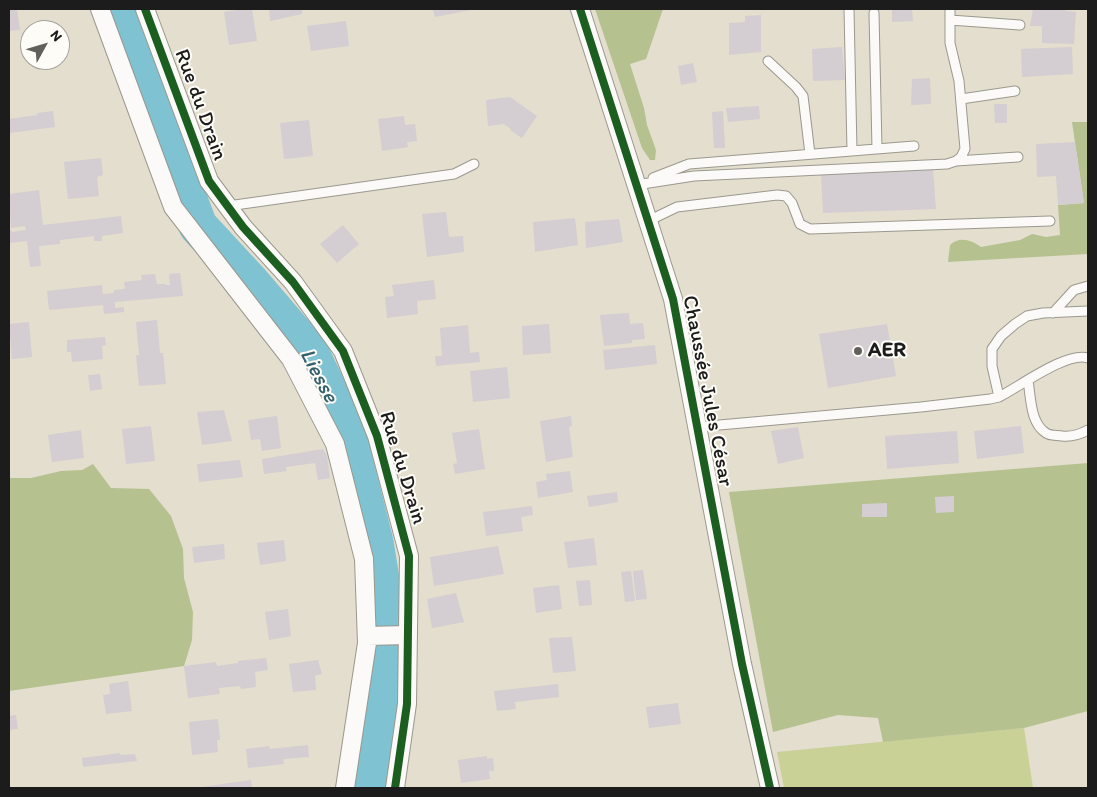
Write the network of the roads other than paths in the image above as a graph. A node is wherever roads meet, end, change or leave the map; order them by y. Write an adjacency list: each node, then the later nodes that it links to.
1 (100, 9): 32 (street)
2 (145, 9): 20 (street, Rue du Drain)
3 (580, 9): 19 (street, Chaussée Jules César)
4 (849, 9): 14 (lane)
5 (950, 9): 7 (lane)
6 (874, 13): 13 (lane)
7 (950, 20): 8 (lane); 11 (lane)
8 (1020, 25)
9 (768, 61): 15 (lane)
10 (1016, 91): 11 (lane)
11 (961, 99): 17 (lane)
12 (914, 146): 13 (lane)
13 (876, 149): 14 (lane)
14 (852, 151): 15 (lane)
15 (810, 154): 19 (lane)
16 (1018, 157): 17 (lane)
17 (956, 161): 19 (lane)
18 (474, 164): 20 (lane)
19 (636, 185): 22 (street, Chaussée Jules César)
20 (227, 206): 31 (street, Rue du Drain)
21 (1050, 220): 22 (lane)
22 (648, 221): 29 (street, Chaussée Jules César)
23 (1088, 286): 25 (lane)
24 (1088, 311): 25 (lane)
25 (1053, 313): 28 (lane)
26 (1088, 358): 27 (lane)
27 (1028, 381): 28 (lane); 30 (lane)
28 (999, 398): 29 (lane)
29 (697, 427): 35 (street, Chaussée Jules César)
30 (1088, 430)
31 (408, 635): 32 (street); 34 (street, Rue du Drain)
32 (367, 636): 33 (street)
33 (345, 788)
34 (395, 788)
35 (770, 788)

